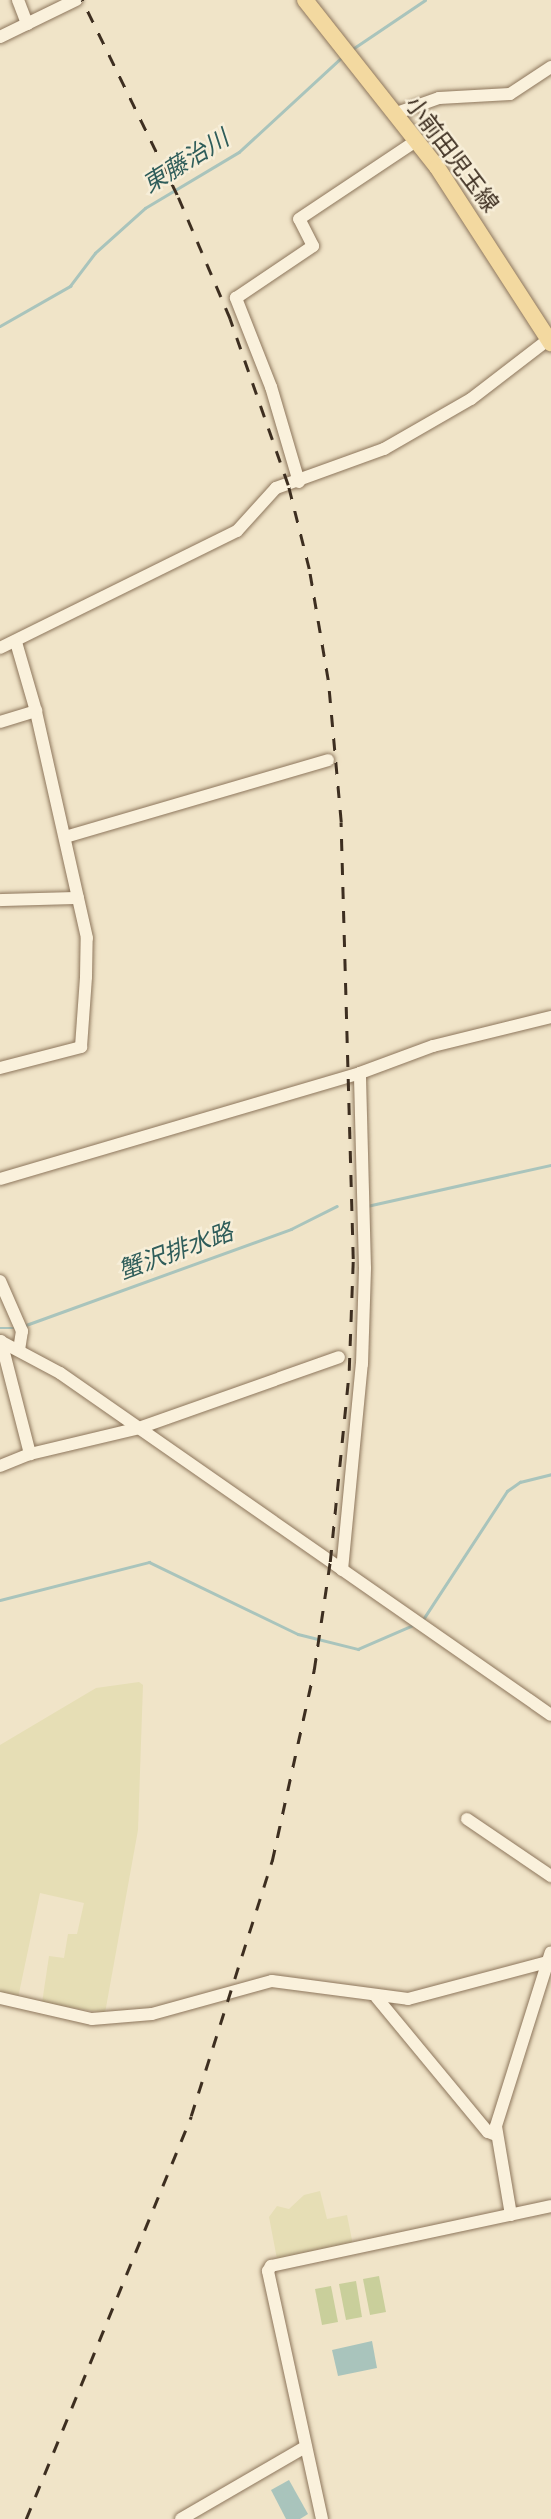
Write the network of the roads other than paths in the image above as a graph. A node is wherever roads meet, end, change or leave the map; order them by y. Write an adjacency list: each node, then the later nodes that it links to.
1 (18, 0): 4 (street)
2 (76, 0): 4 (street)
3 (305, 0): 7 (main road, 小前田児玉線)
4 (27, 24): 5 (street)
5 (0, 37)
6 (551, 67): 7 (street)
7 (394, 114): 8 (main road, 小前田児玉線)
8 (416, 141): 9 (main road, 小前田児玉線); 10 (street)
9 (550, 341): 10 (street)
10 (299, 482): 11 (street)
11 (16, 642): 12 (street); 13 (street)
12 (0, 649)
13 (36, 711): 14 (street); 16 (street)
14 (0, 722)
15 (328, 760): 16 (street)
16 (65, 837): 17 (street)
17 (78, 898): 18 (street); 20 (street)
18 (0, 900)
19 (551, 1017): 21 (street)
20 (0, 1068)
21 (360, 1073): 22 (street); 30 (street)
22 (0, 1179)
23 (0, 1281): 25 (street)
24 (0, 1341): 25 (street); 28 (street)
25 (19, 1350): 27 (street)
26 (339, 1357): 27 (street)
27 (139, 1428): 28 (street); 30 (street)
28 (30, 1454): 29 (street)
29 (0, 1466)
30 (342, 1570): 31 (street)
31 (551, 1714)
32 (467, 1819): 33 (street)
33 (551, 1876)
34 (550, 1959): 36 (street); 37 (street)
35 (0, 1998): 36 (street)
36 (377, 1998): 37 (street)
37 (496, 2135): 39 (street)
38 (551, 2206): 39 (street)
39 (511, 2215): 40 (street)
40 (305, 2447): 41 (street); 42 (street)
41 (181, 2519)
42 (322, 2519)

